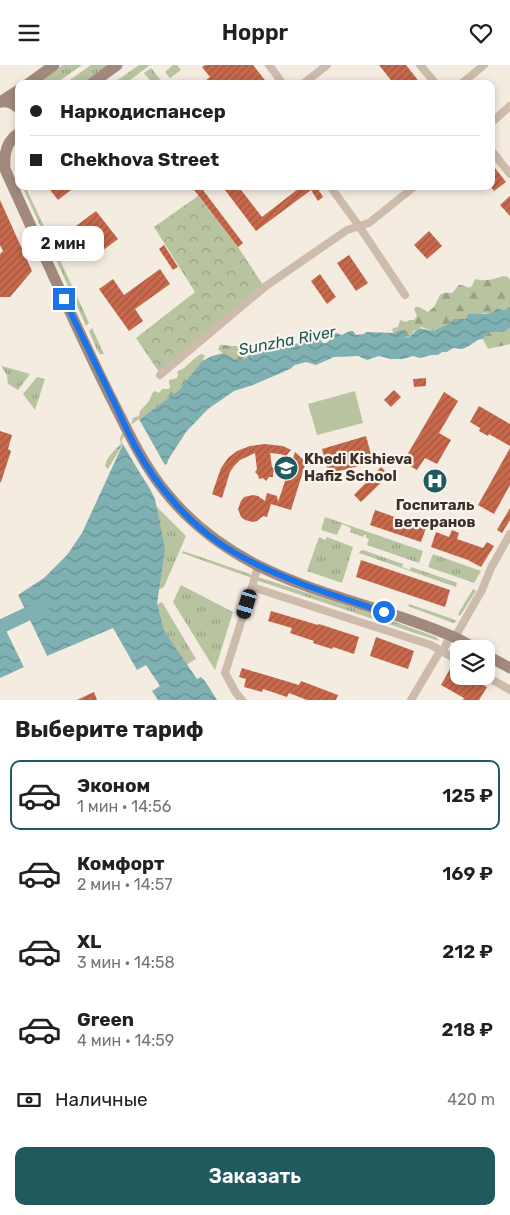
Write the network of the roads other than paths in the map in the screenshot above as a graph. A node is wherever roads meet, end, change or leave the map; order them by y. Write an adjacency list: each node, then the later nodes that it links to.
1 (54, 65): 7 (main road)
2 (118, 65): 8 (main road)
3 (269, 65): 9 (street)
4 (327, 65): 10 (street)
5 (420, 65): 11 (street)
6 (484, 65): 12 (street)
7 (33, 80)
8 (97, 80)
9 (280, 80)
10 (308, 80)
11 (433, 80)
12 (466, 80)
13 (15, 93): 14 (main road)
14 (0, 102): 15 (main road)
15 (15, 106)
16 (510, 106): 17 (street)
17 (495, 119)
18 (15, 134): 20 (main road)
19 (15, 137): 24 (main road)
20 (0, 138)
21 (495, 155): 23 (street)
22 (0, 157): 24 (main road)
23 (510, 174)
24 (8, 176): 31 (main road)
25 (334, 190): 27 (street)
26 (410, 190): 27 (street)
27 (359, 226): 28 (street); 29 (street)
28 (405, 295)
29 (160, 375)
30 (510, 534): 33 (street)
31 (258, 566): 32 (street); 33 (main road)
32 (252, 587): 35 (street); 41 (street)
33 (452, 636): 34 (main road); 35 (street)
34 (459, 640)
35 (440, 651): 36 (street); 42 (street)
36 (450, 656)
37 (495, 660): 38 (main road)
38 (510, 668)
39 (495, 681): 40 (street)
40 (510, 690)
41 (242, 700)
42 (411, 700)

